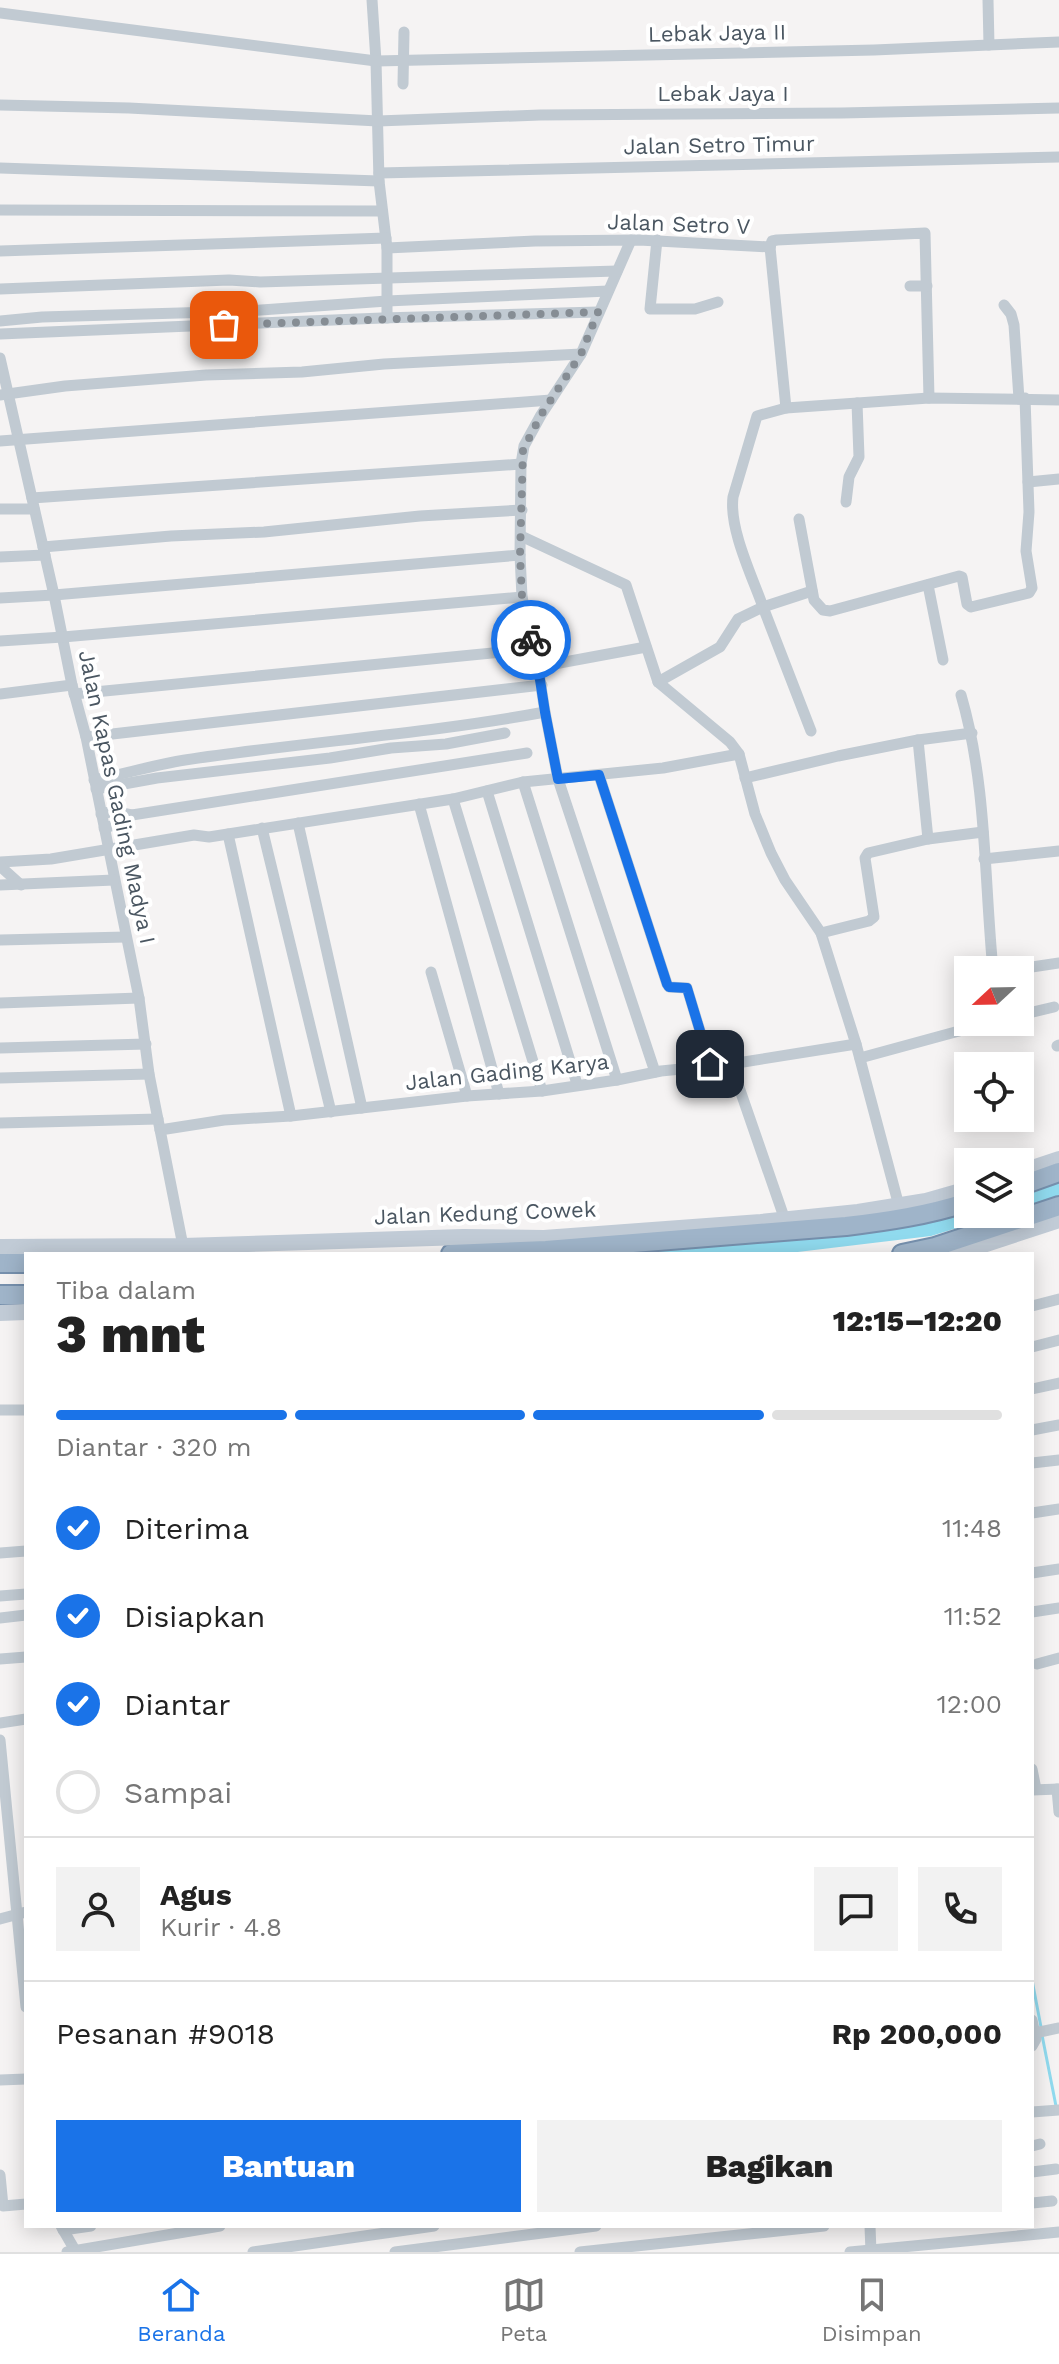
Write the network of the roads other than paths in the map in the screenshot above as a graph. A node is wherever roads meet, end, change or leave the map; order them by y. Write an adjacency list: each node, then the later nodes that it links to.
1 (372, 0): 8 (street)
2 (988, 0): 6 (street)
3 (0, 13): 8 (street, Lebak Jaya II)
4 (404, 32): 7 (street)
5 (1059, 42): 6 (street, Lebak Jaya II)
6 (989, 45): 7 (street, Lebak Jaya II)
7 (404, 60): 8 (street, Lebak Jaya II); 9 (street)
8 (376, 61): 12 (street)
9 (403, 84)
10 (0, 105): 12 (street, Lebak Jaya I)
11 (1059, 108): 12 (street, Lebak Jaya I)
12 (382, 121): 15 (street)
13 (1059, 157): 15 (street, Jalan Setro Timur)
14 (0, 168): 15 (street, Jalan Setro Timur)
15 (379, 177): 17 (street)
16 (0, 210): 17 (street)
17 (382, 211): 20 (street)
18 (631, 240): 19 (street, Jalan Setro V); 20 (street, Jalan Setro V); 23 (street)
19 (657, 240): 21 (street, Jalan Setro V); 30 (street)
20 (386, 243): 22 (street, Jalan Setro V); 24 (street)
21 (770, 247): 26 (street); 44 (street, Jalan Setro V)
22 (0, 251)
23 (617, 271): 24 (street); 28 (street)
24 (387, 277): 27 (street); 29 (street)
25 (910, 286): 26 (street)
26 (927, 286): 39 (street)
27 (0, 289)
28 (608, 291): 29 (street); 32 (street)
29 (387, 301): 33 (street); 34 (street)
30 (718, 302)
31 (1004, 305): 40 (street)
32 (598, 312): 33 (street); 36 (street)
33 (387, 318): 35 (street)
34 (0, 321)
35 (0, 334)
36 (581, 354): 38 (street); 41 (street)
37 (1, 363): 38 (street, Jalan Kapas Gading Madya I)
38 (4, 395): 46 (street, Jalan Kapas Gading Madya I)
39 (929, 398): 40 (street); 43 (street)
40 (1022, 398): 42 (street); 49 (street)
41 (551, 400): 46 (street); 47 (street)
42 (1059, 400)
43 (857, 403): 44 (street); 50 (street)
44 (786, 408): 64 (street)
45 (0, 441): 46 (street)
46 (18, 441): 51 (street, Jalan Kapas Gading Madya I)
47 (521, 464): 51 (street); 53 (street)
48 (1059, 479): 49 (street)
49 (1028, 482): 59 (street)
50 (846, 502)
51 (33, 504): 52 (street); 56 (street, Jalan Kapas Gading Madya I)
52 (0, 509)
53 (522, 510): 55 (street); 56 (street)
54 (799, 519): 60 (street)
55 (521, 536): 57 (street); 67 (street)
56 (44, 551): 58 (street); 61 (street, Jalan Kapas Gading Madya I)
57 (520, 555): 61 (street); 62 (street)
58 (0, 557)
59 (928, 585): 60 (street); 69 (street)
60 (812, 591): 64 (street)
61 (54, 595): 63 (street); 65 (street, Jalan Kapas Gading Madya I)
62 (522, 597): 65 (street); 68 (street)
63 (0, 598)
64 (763, 607): 71 (street); 77 (street)
65 (63, 637): 66 (street); 73 (street, Jalan Kapas Gading Madya I)
66 (0, 641)
67 (646, 647): 70 (street); 71 (street)
68 (533, 649): 70 (street); 73 (street)
69 (943, 660)
70 (538, 667): 72 (street)
71 (658, 682): 83 (street)
72 (542, 685): 76 (street); 80 (street)
73 (73, 689): 74 (street); 80 (street, Jalan Kapas Gading Madya I)
74 (0, 694)
75 (961, 695): 79 (street)
76 (545, 712): 86 (street); 88 (street)
77 (811, 731)
78 (505, 733): 88 (street)
79 (972, 733): 81 (street); 97 (street)
80 (86, 737): 88 (street, Jalan Kapas Gading Madya I)
81 (918, 740): 85 (street); 99 (street)
82 (527, 753): 93 (street)
83 (739, 754): 84 (street); 85 (street)
84 (599, 775): 86 (street); 123 (street)
85 (745, 778): 107 (street)
86 (558, 779): 87 (street); 125 (street)
87 (523, 782): 89 (street); 128 (street)
88 (95, 785): 92 (street, Jalan Kapas Gading Madya I)
89 (487, 791): 90 (street); 129 (street)
90 (453, 799): 91 (street); 130 (street)
91 (419, 804): 94 (street); 131 (street)
92 (101, 814): 93 (street); 95 (street, Jalan Kapas Gading Madya I)
93 (132, 815): 95 (street)
94 (298, 823): 96 (street); 133 (street)
95 (104, 828): 100 (street, Jalan Kapas Gading Madya I)
96 (262, 828): 98 (street); 134 (street)
97 (983, 832): 99 (street); 102 (street)
98 (228, 834): 100 (street); 135 (street)
99 (928, 839): 107 (street)
100 (107, 849): 103 (street); 104 (street, Jalan Kapas Gading Madya I)
101 (1059, 851): 102 (street)
102 (984, 859): 110 (street)
103 (0, 864): 106 (street)
104 (114, 880): 106 (street); 108 (street, Jalan Kapas Gading Madya I)
105 (0, 885): 106 (street)
106 (21, 885)
107 (821, 933): 120 (street)
108 (126, 937): 109 (street); 114 (street, Jalan Kapas Gading Madya I)
109 (0, 940)
110 (992, 956)
111 (1059, 963): 112 (street)
112 (1034, 967)
113 (431, 972): 132 (street)
114 (139, 998): 115 (street); 119 (street, Jalan Kapas Gading Madya I)
115 (0, 1003)
116 (1054, 1007): 117 (street)
117 (1034, 1012)
118 (954, 1032): 122 (street)
119 (146, 1044): 121 (street); 126 (street, Jalan Kapas Gading Madya I)
120 (856, 1044): 122 (street); 124 (street, Jalan Gading Karya)
121 (0, 1048)
122 (860, 1058): 143 (street)
123 (710, 1064): 124 (street, Jalan Gading Karya); 125 (street, Jalan Gading Karya)
124 (731, 1064): 146 (street)
125 (655, 1072): 128 (street, Jalan Gading Karya)
126 (149, 1074): 127 (street); 137 (street, Jalan Kapas Gading Madya I)
127 (0, 1078)
128 (617, 1080): 129 (street, Jalan Gading Karya)
129 (577, 1084): 130 (street, Jalan Gading Karya)
130 (542, 1091): 131 (street, Jalan Gading Karya)
131 (499, 1094): 132 (street, Jalan Gading Karya)
132 (467, 1096): 133 (street, Jalan Gading Karya)
133 (362, 1108): 134 (street, Jalan Gading Karya)
134 (331, 1112): 135 (street, Jalan Gading Karya)
135 (291, 1116): 137 (street, Jalan Gading Karya)
136 (0, 1123): 137 (street, Jalan Gading Karya)
137 (159, 1124): 149 (street, Jalan Kapas Gading Madya I)
138 (1059, 1159): 139 (main road)
139 (1034, 1167)
140 (1059, 1172): 141 (highway)
141 (1034, 1181)
142 (954, 1193): 143 (main road, Jalan Kedung Cowek)
143 (899, 1206): 148 (main road, Jalan Kedung Cowek)
144 (1059, 1206): 152 (highway)
145 (954, 1207): 148 (highway, Jalan Kedung Cowek)
146 (785, 1220): 148 (main road, Jalan Kedung Cowek); 149 (main road, Jalan Kedung Cowek)
147 (1059, 1220): 153 (main road)
148 (813, 1223): 151 (highway, Jalan Kedung Cowek)
149 (183, 1246): 150 (main road, Jalan Kedung Cowek)
150 (0, 1247)
151 (498, 1252)
152 (911, 1252)
153 (962, 1252)
154 (0, 1263): 155 (highway)
155 (24, 1263)
156 (0, 1295): 157 (highway)
157 (24, 1295)
158 (1059, 1299): 159 (street)
159 (1034, 1305)
160 (24, 1312): 161 (main road)
161 (0, 1313)
162 (1059, 1340): 163 (street)
163 (1034, 1346)
164 (1059, 1383): 165 (street)
165 (1034, 1389)
166 (0, 1410): 167 (street)
167 (24, 1410)
168 (1059, 1425): 169 (street)
169 (1034, 1430)
170 (1059, 1460): 171 (street)
171 (1034, 1463)
172 (1059, 1509): 173 (street)
173 (1034, 1513)
174 (24, 1551): 175 (street)
175 (0, 1553)
176 (1059, 1569): 177 (street)
177 (1034, 1573)
178 (24, 1594): 179 (street)
179 (0, 1596)
180 (1059, 1608): 181 (street)
181 (1034, 1612)
182 (24, 1615): 183 (street)
183 (0, 1618)
184 (24, 1657): 186 (street)
185 (1059, 1658): 187 (street)
186 (0, 1659)
187 (1037, 1664)
188 (24, 1719): 189 (street)
189 (0, 1723)
190 (0, 1740): 191 (street)
191 (2, 1779): 195 (street)
192 (1034, 1789): 193 (street)
193 (1058, 1789): 194 (street)
194 (1059, 1812)
195 (3, 1818): 196 (street)
196 (21, 1913): 197 (street); 198 (street)
197 (0, 1919)
198 (24, 1969)
199 (1059, 2028): 200 (street)
200 (1037, 2029)
201 (24, 2079): 202 (street)
202 (0, 2080)
203 (1059, 2110): 204 (street)
204 (1037, 2112)
205 (1056, 2169): 206 (street)
206 (1034, 2172)
207 (0, 2175): 211 (street)
208 (1052, 2201): 209 (street)
209 (1034, 2203)
210 (24, 2204): 211 (street)
211 (2, 2206)
212 (66, 2228): 220 (street)
213 (209, 2228): 220 (street)
214 (420, 2228): 221 (street)
215 (581, 2228): 222 (street)
216 (805, 2228): 223 (street)
217 (870, 2228): 219 (street)
218 (1059, 2232): 219 (street)
219 (871, 2251): 224 (street)
220 (72, 2252)
221 (253, 2252)
222 (395, 2252)
223 (580, 2252)
224 (850, 2252)

